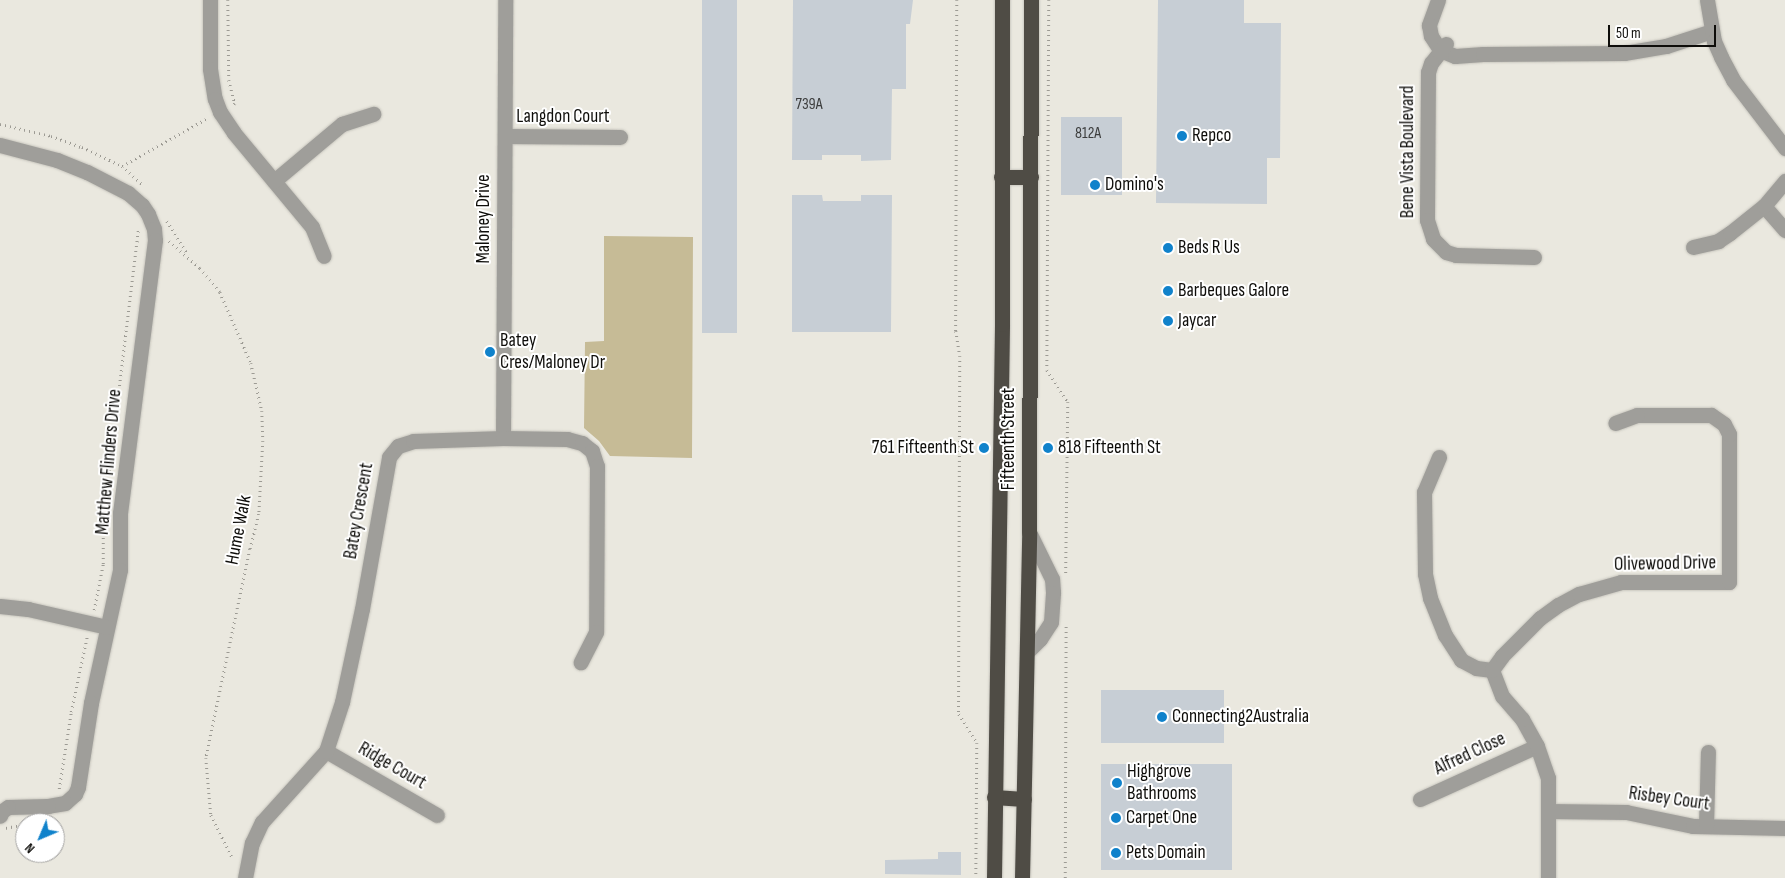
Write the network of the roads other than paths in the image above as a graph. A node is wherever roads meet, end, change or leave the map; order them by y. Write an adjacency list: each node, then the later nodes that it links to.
1 (210, 0): 18 (street)
2 (505, 0): 11 (street, Maloney Drive)
3 (1002, 0): 16 (highway, Fifteenth Street)
4 (1031, 0): 17 (highway, Fifteenth Street)
5 (1707, 0): 7 (street)
6 (1436, 4): 8 (street)
7 (1712, 32): 8 (street); 10 (street)
8 (1443, 47): 24 (street, Bene Vista Boulevard)
9 (373, 114): 18 (street)
10 (1768, 123): 12 (street); 15 (street)
11 (505, 136): 13 (street, Langdon Court); 26 (street, Maloney Drive)
12 (1785, 136)
13 (620, 137)
14 (0, 145): 30 (street, Matthew Flinders Drive)
15 (1785, 148)
16 (1001, 177): 17 (highway); 37 (highway, Fifteenth Street)
17 (1031, 177): 28 (highway, Fifteenth Street)
18 (274, 181): 23 (street)
19 (1785, 181): 20 (street)
20 (1774, 197): 21 (street); 22 (street)
21 (1785, 230)
22 (1693, 247)
23 (324, 256)
24 (1534, 257)
25 (1615, 423): 33 (street, Olivewood Drive)
26 (503, 438): 32 (street, Batey Crescent); 35 (street, Batey Crescent)
27 (1439, 458): 33 (street)
28 (1029, 532): 31 (highway, Fifteenth Street); 31 (street)
29 (0, 606): 30 (street)
30 (108, 627): 42 (street, Matthew Flinders Drive)
31 (1027, 652): 38 (highway, Fifteenth Street)
32 (581, 662)
33 (1492, 670): 34 (street)
34 (1537, 746): 39 (street, Alfred Close); 40 (street)
35 (326, 751): 41 (street, Ridge Court); 45 (street, Batey Crescent)
36 (1708, 752): 43 (street)
37 (994, 797): 38 (highway); 46 (highway, Fifteenth Street)
38 (1024, 799): 47 (highway, Fifteenth Street)
39 (1420, 799)
40 (1548, 811): 43 (street, Risbey Court); 48 (street)
41 (437, 815)
42 (0, 817)
43 (1706, 826): 44 (street, Risbey Court)
44 (1785, 828)
45 (244, 878)
46 (994, 878)
47 (1022, 878)
48 (1548, 878)

